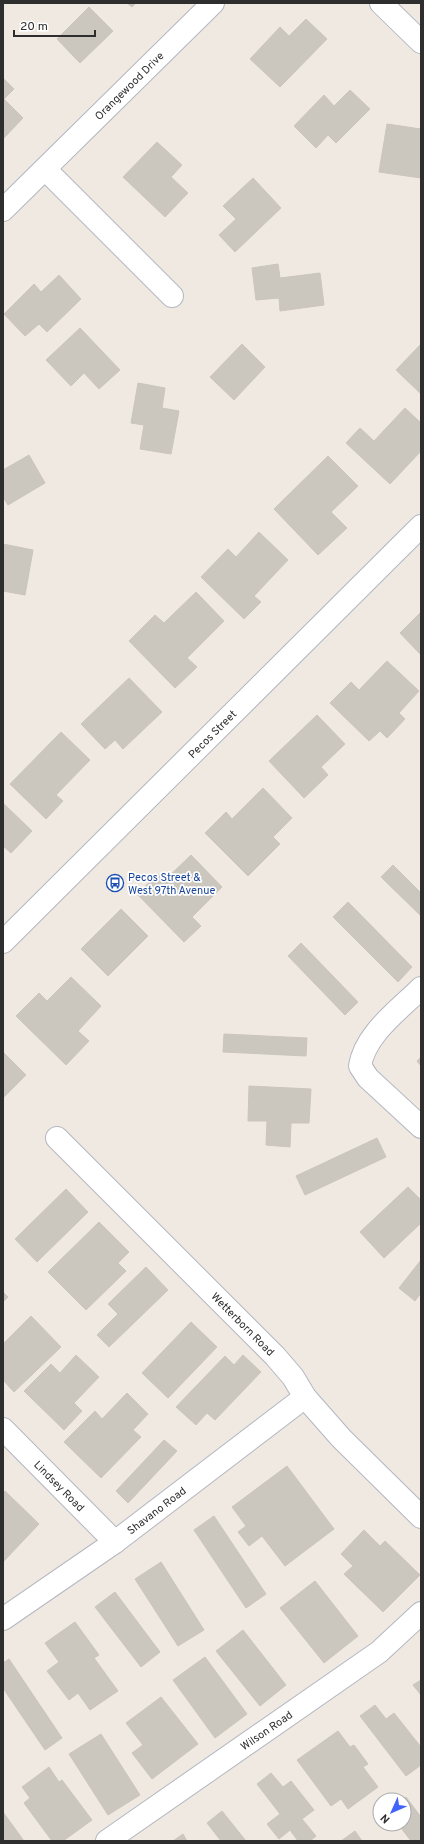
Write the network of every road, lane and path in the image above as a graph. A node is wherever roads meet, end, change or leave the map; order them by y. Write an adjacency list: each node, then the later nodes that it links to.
1 (212, 3): 4 (street, Orangewood Drive)
2 (381, 3): 3 (street)
3 (421, 42)
4 (45, 168): 5 (street, Orangewood Drive); 6 (street)
5 (3, 210)
6 (172, 296)
7 (421, 526): 8 (street, Pecos Street)
8 (3, 942)
9 (421, 988): 10 (street)
10 (421, 1127)
11 (57, 1138): 12 (street, Wetterborn Road)
12 (305, 1397): 14 (street, Wetterborn Road); 15 (street, Shavano Road)
13 (3, 1429): 15 (street, Lindsey Road)
14 (421, 1517)
15 (115, 1542): 17 (street, Shavano Road)
16 (421, 1613): 18 (street, Wilson Road)
17 (3, 1619)
18 (107, 1841)

